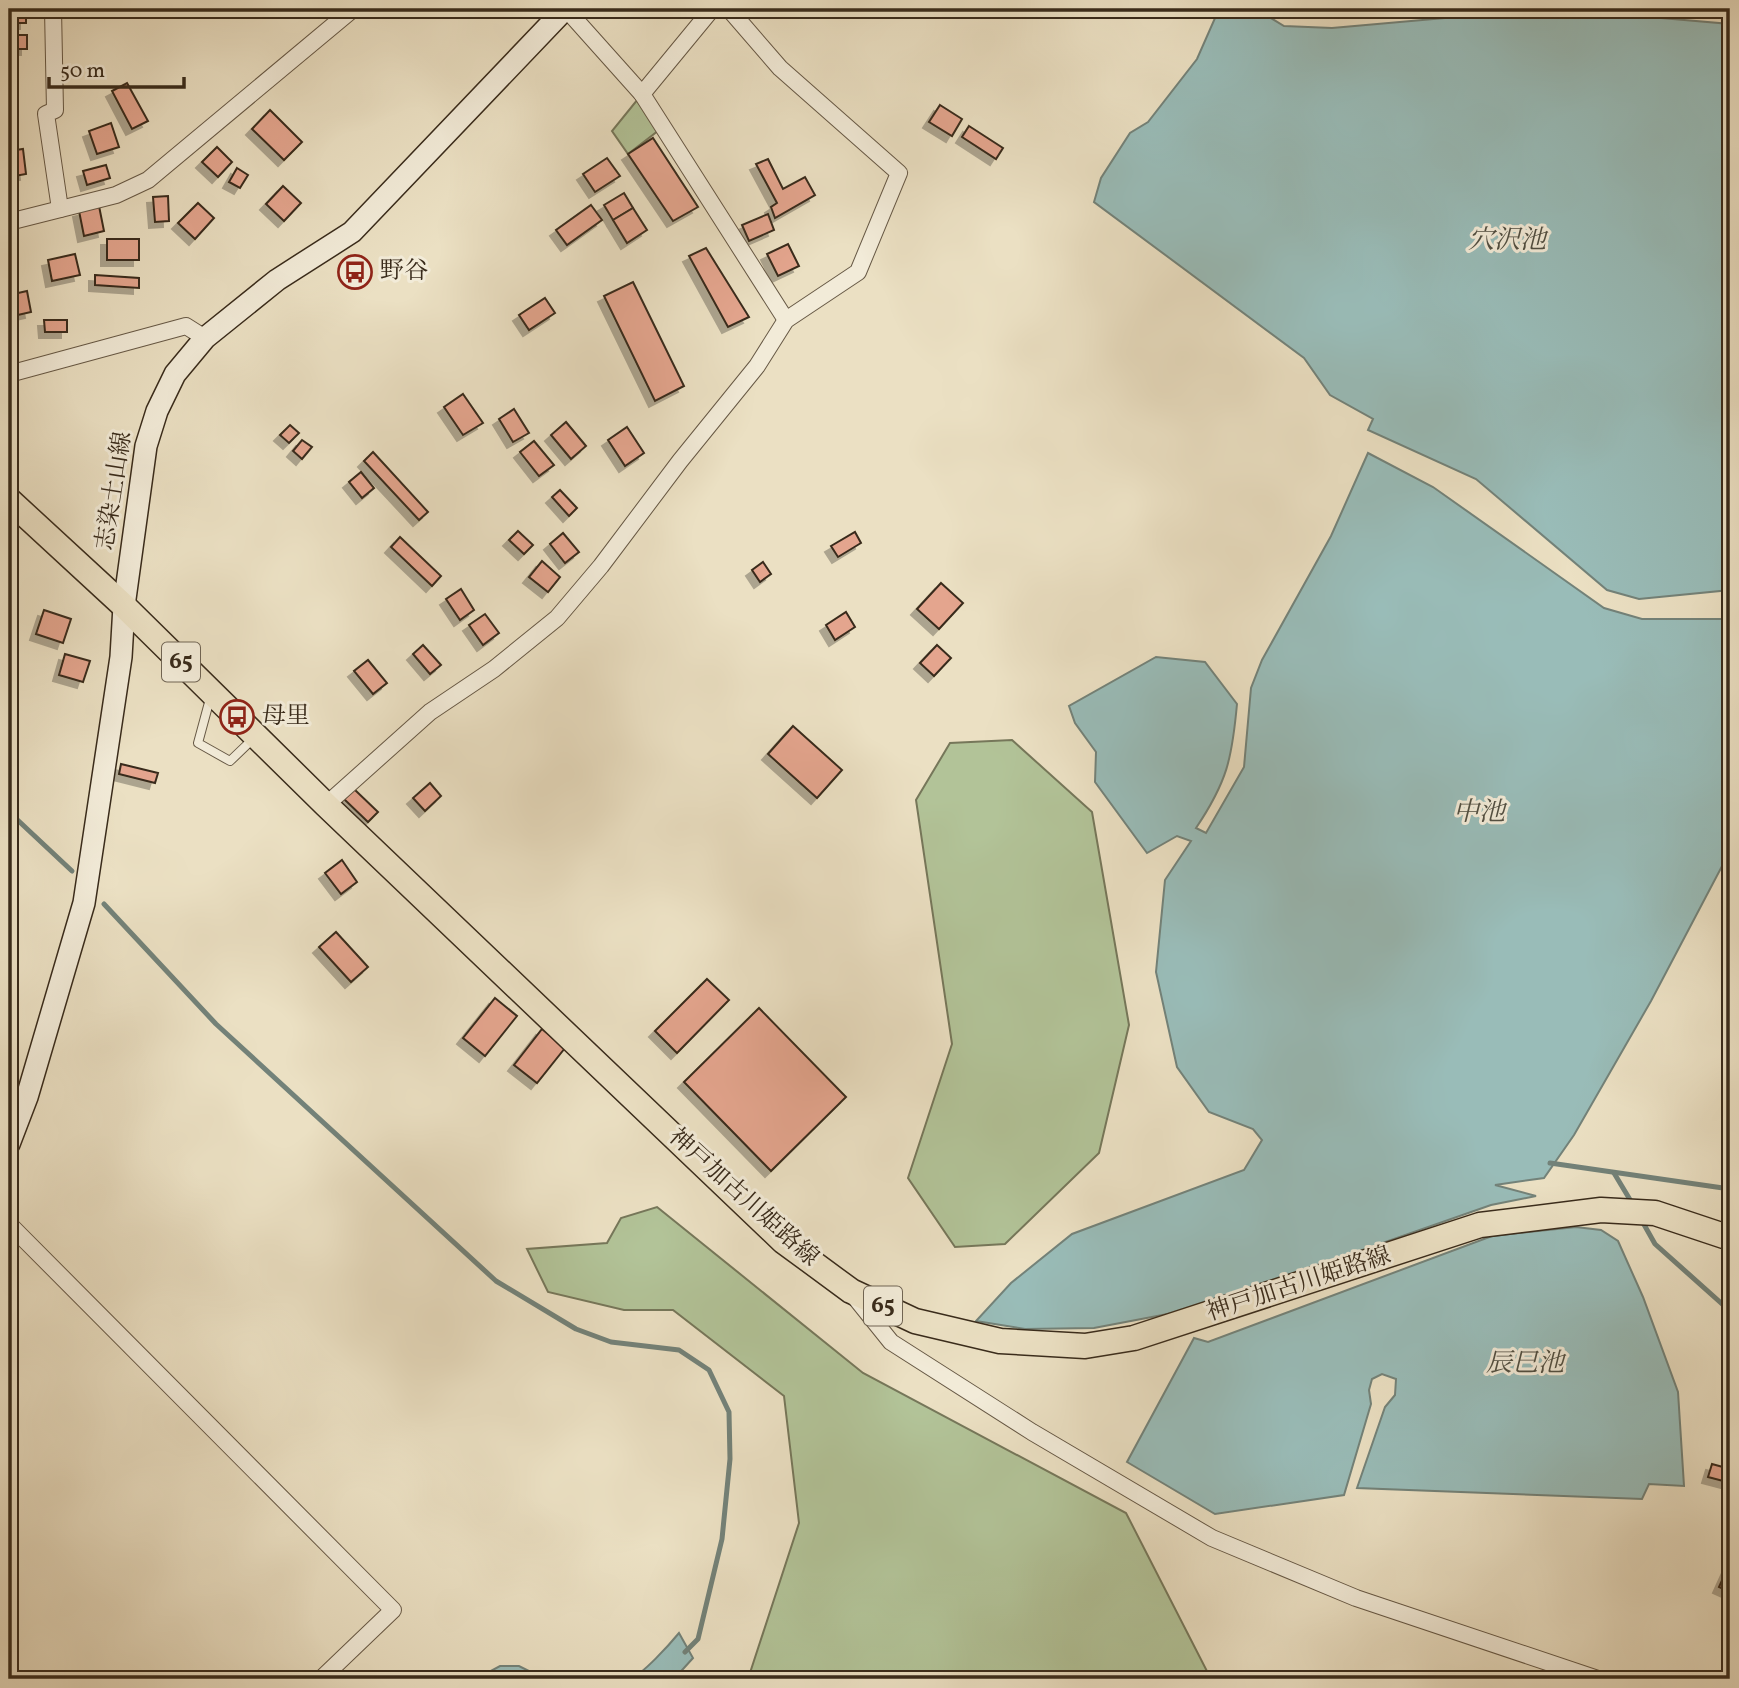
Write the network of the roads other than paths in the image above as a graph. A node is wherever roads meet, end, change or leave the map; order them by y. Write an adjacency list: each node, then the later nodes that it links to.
1 (53, 9): 7 (street)
2 (353, 9): 7 (street)
3 (565, 9): 6 (street); 10 (main road, 志染土山線)
4 (712, 9): 6 (street)
5 (729, 9): 9 (street)
6 (642, 94): 9 (street)
7 (60, 209): 8 (street)
8 (9, 222)
9 (786, 320): 16 (street)
10 (205, 338): 11 (street); 13 (main road, 志染土山線)
11 (9, 374)
12 (9, 500): 13 (main road, 神戸加古川姫路線 / 65)
13 (124, 606): 14 (main road, 神戸加古川姫路線 / 65); 17 (main road, 志染土山線)
14 (212, 692): 15 (main road, 神戸加古川姫路線 / 65); 15 (lane)
15 (256, 736): 16 (main road, 神戸加古川姫路線 / 65)
16 (326, 805): 20 (main road, 神戸加古川姫路線 / 65)
17 (9, 1144)
18 (9, 1224): 21 (street)
19 (1730, 1238): 20 (main road, 神戸加古川姫路線 / 65)
20 (850, 1291): 22 (street)
21 (321, 1679)
22 (1598, 1679)

